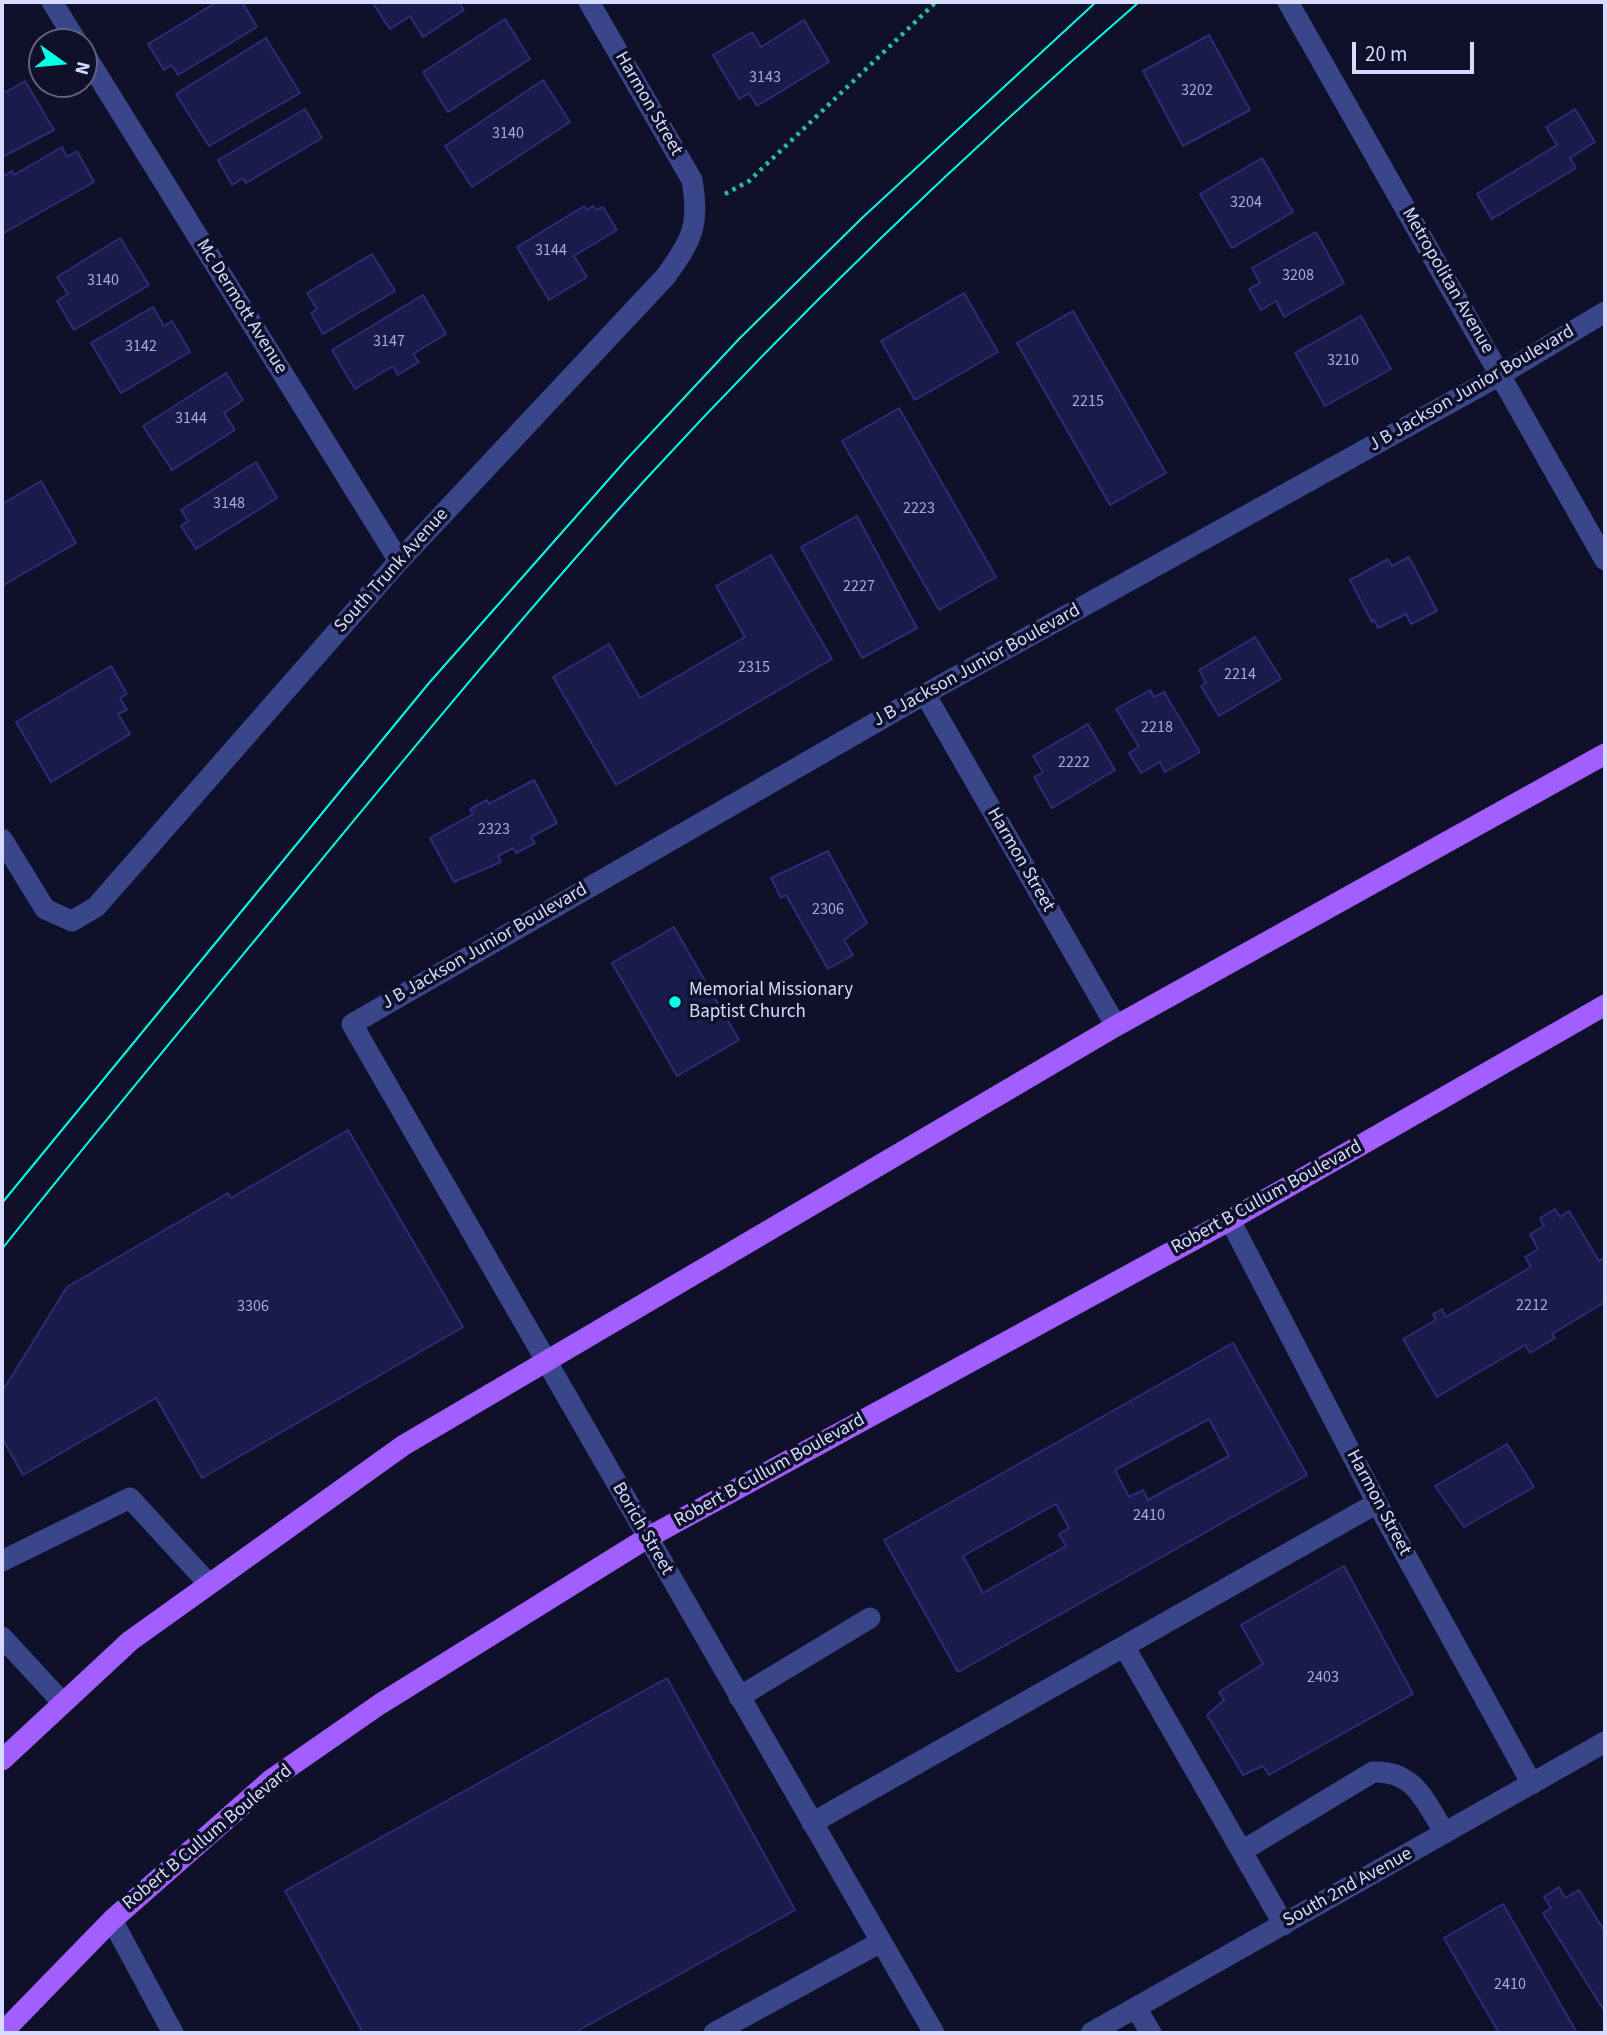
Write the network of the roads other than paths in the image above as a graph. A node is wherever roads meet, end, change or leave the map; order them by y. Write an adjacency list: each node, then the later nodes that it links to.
1 (52, 2): 4 (street)
2 (589, 2): 6 (street, Harmon Street)
3 (1288, 2): 8 (street, Metropolitan Avenue)
4 (68, 28)
5 (98, 76): 10 (street, Mc Dermott Avenue)
6 (698, 211): 10 (street, South Trunk Avenue)
7 (1605, 312): 8 (street, J B Jackson Junior Boulevard)
8 (1500, 375): 9 (street, Metropolitan Avenue); 11 (street, J B Jackson Junior Boulevard)
9 (1605, 560)
10 (399, 561): 13 (street, South Trunk Avenue)
11 (925, 694): 15 (street, J B Jackson Junior Boulevard); 16 (street, Harmon Street)
12 (1605, 754): 16 (main road)
13 (2, 839)
14 (1605, 1005): 17 (main road, Robert B Cullum Boulevard)
15 (352, 1024): 18 (street, Borich Street)
16 (1116, 1026): 18 (main road)
17 (1230, 1220): 19 (street, Harmon Street); 20 (main road, Robert B Cullum Boulevard)
18 (547, 1359): 20 (street, Borich Street); 22 (main road)
19 (1377, 1503): 25 (street); 30 (street, Harmon Street)
20 (647, 1538): 26 (street, Borich Street); 34 (main road, Robert B Cullum Boulevard)
21 (2, 1562): 22 (street)
22 (208, 1583): 27 (main road)
23 (870, 1618): 26 (street)
24 (2, 1637): 27 (street)
25 (1124, 1646): 31 (street); 33 (street)
26 (739, 1697): 31 (street, Borich Street)
27 (62, 1702): 29 (main road)
28 (1605, 1742): 30 (street, South 2nd Avenue)
29 (2, 1760)
30 (1532, 1784): 32 (street, South 2nd Avenue)
31 (812, 1823): 36 (street, Borich Street)
32 (1445, 1833): 33 (street); 35 (street, South 2nd Avenue)
33 (1242, 1850): 35 (street)
34 (112, 1920): 38 (main road, Robert B Cullum Boulevard); 39 (street)
35 (1284, 1924): 37 (street, South 2nd Avenue)
36 (881, 1942): 40 (street); 41 (street, Borich Street)
37 (1136, 2008): 42 (street, South 2nd Avenue); 43 (street)
38 (2, 2033)
39 (173, 2033)
40 (714, 2033)
41 (934, 2033)
42 (1091, 2033)
43 (1151, 2033)

